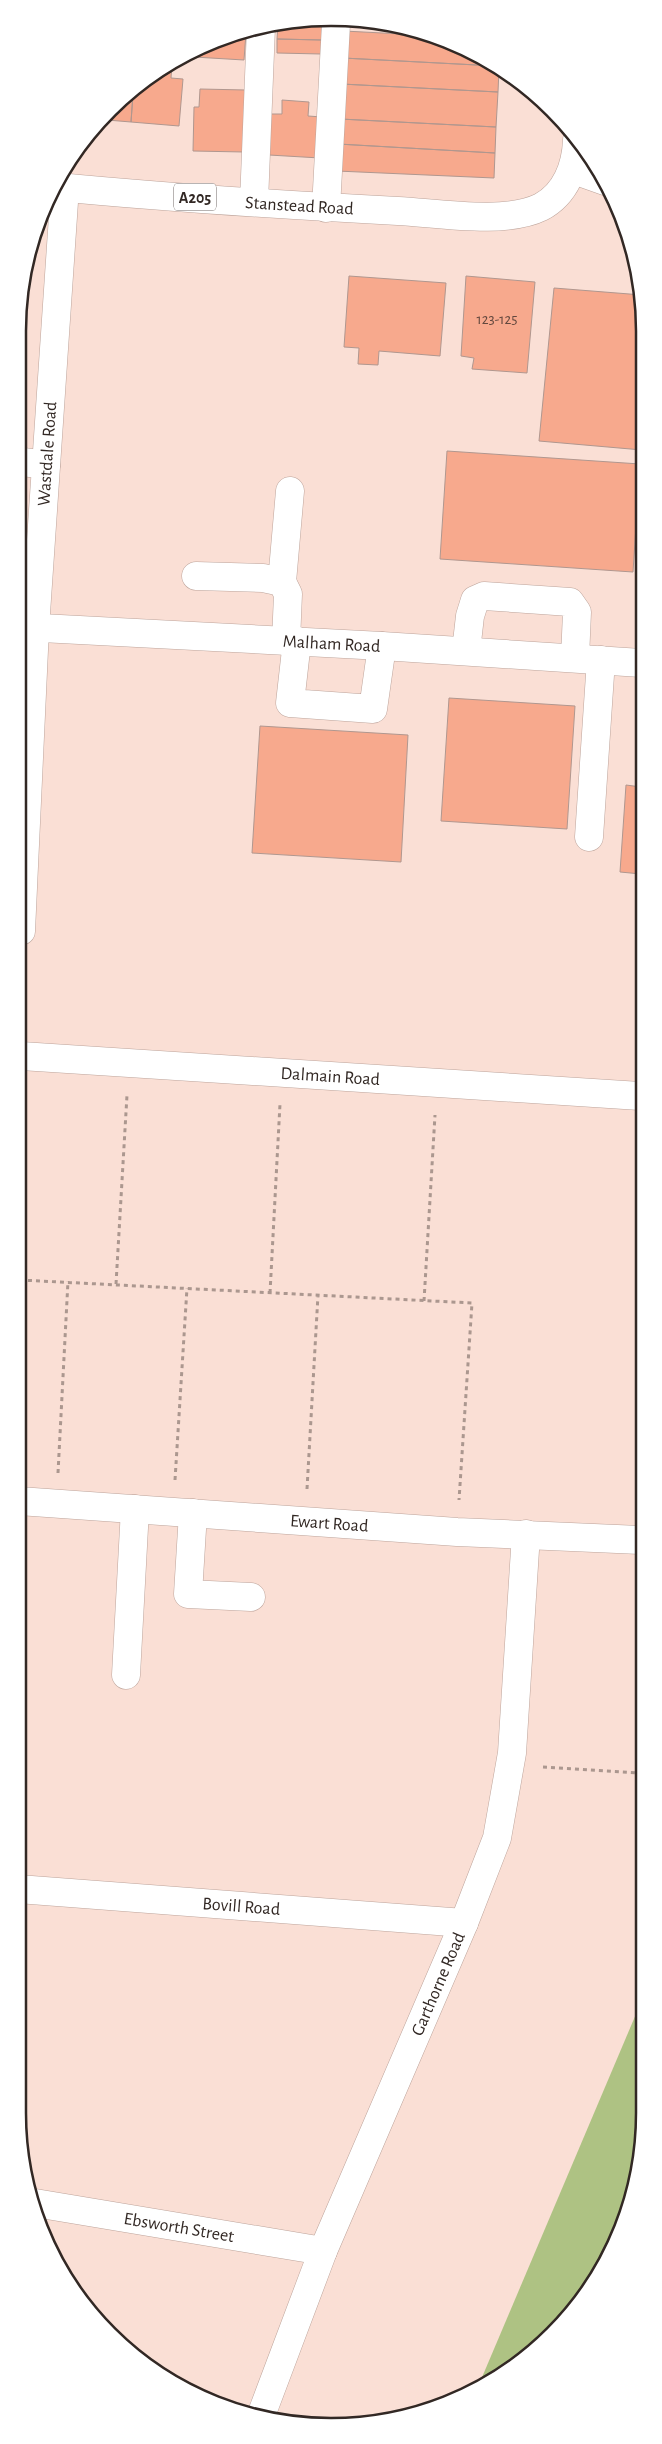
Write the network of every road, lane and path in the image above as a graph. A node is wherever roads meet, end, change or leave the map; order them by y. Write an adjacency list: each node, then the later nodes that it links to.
1 (336, 26): 9 (main road)
2 (261, 35): 8 (main road)
3 (577, 151): 4 (main road, A205)
4 (574, 170): 5 (main road); 9 (main road, Stanstead Road / A205)
5 (594, 177)
6 (63, 187): 8 (main road, Stanstead Road / A205)
7 (61, 191): 10 (main road, Wastdale Road)
8 (254, 202): 9 (main road, Stanstead Road / A205)
9 (326, 208)
10 (34, 464): 14 (main road, Wastdale Road)
11 (290, 491): 13 (main road)
12 (196, 576): 13 (main road)
13 (282, 582): 15 (main road)
14 (28, 628): 15 (main road, Malham Road); 21 (main road, Wastdale Road)
15 (291, 641): 16 (main road, Malham Road); 16 (main road)
16 (382, 646): 17 (main road, Malham Road)
17 (466, 651): 18 (main road, Malham Road); 18 (main road)
18 (574, 658): 19 (main road, Malham Road)
19 (601, 660): 20 (main road, Malham Road); 22 (main road)
20 (636, 663)
21 (26, 715)
22 (588, 837)
23 (26, 1056): 24 (main road, Dalmain Road)
24 (129, 1062): 25 (main road, Dalmain Road); 30 (path)
25 (282, 1073): 26 (main road, Dalmain Road); 32 (path)
26 (437, 1084): 27 (main road, Dalmain Road); 34 (path)
27 (636, 1096)
28 (26, 1280): 29 (path)
29 (68, 1282): 30 (path); 36 (path)
30 (116, 1284): 31 (path)
31 (186, 1288): 32 (path); 38 (path)
32 (270, 1293): 33 (path)
33 (318, 1295): 34 (path); 39 (path)
34 (424, 1301): 40 (path)
35 (26, 1501): 36 (main road, Ewart Road)
36 (56, 1503): 37 (main road, Ewart Road)
37 (135, 1509): 38 (main road, Ewart Road); 44 (main road)
38 (183, 1512): 39 (main road, Ewart Road); 43 (main road)
39 (306, 1521): 40 (main road, Ewart Road)
40 (457, 1532): 41 (main road, Ewart Road)
41 (526, 1534): 42 (main road, Ewart Road); 45 (main road, Garthorne Road)
42 (636, 1540)
43 (251, 1597)
44 (126, 1674)
45 (510, 1766): 46 (path); 48 (main road, Garthorne Road)
46 (636, 1773)
47 (26, 1890): 48 (main road, Bovill Road)
48 (464, 1923): 50 (main road, Garthorne Road)
49 (40, 2204): 50 (main road, Ebsworth Street)
50 (323, 2250): 51 (main road, Garthorne Road)
51 (263, 2410)

